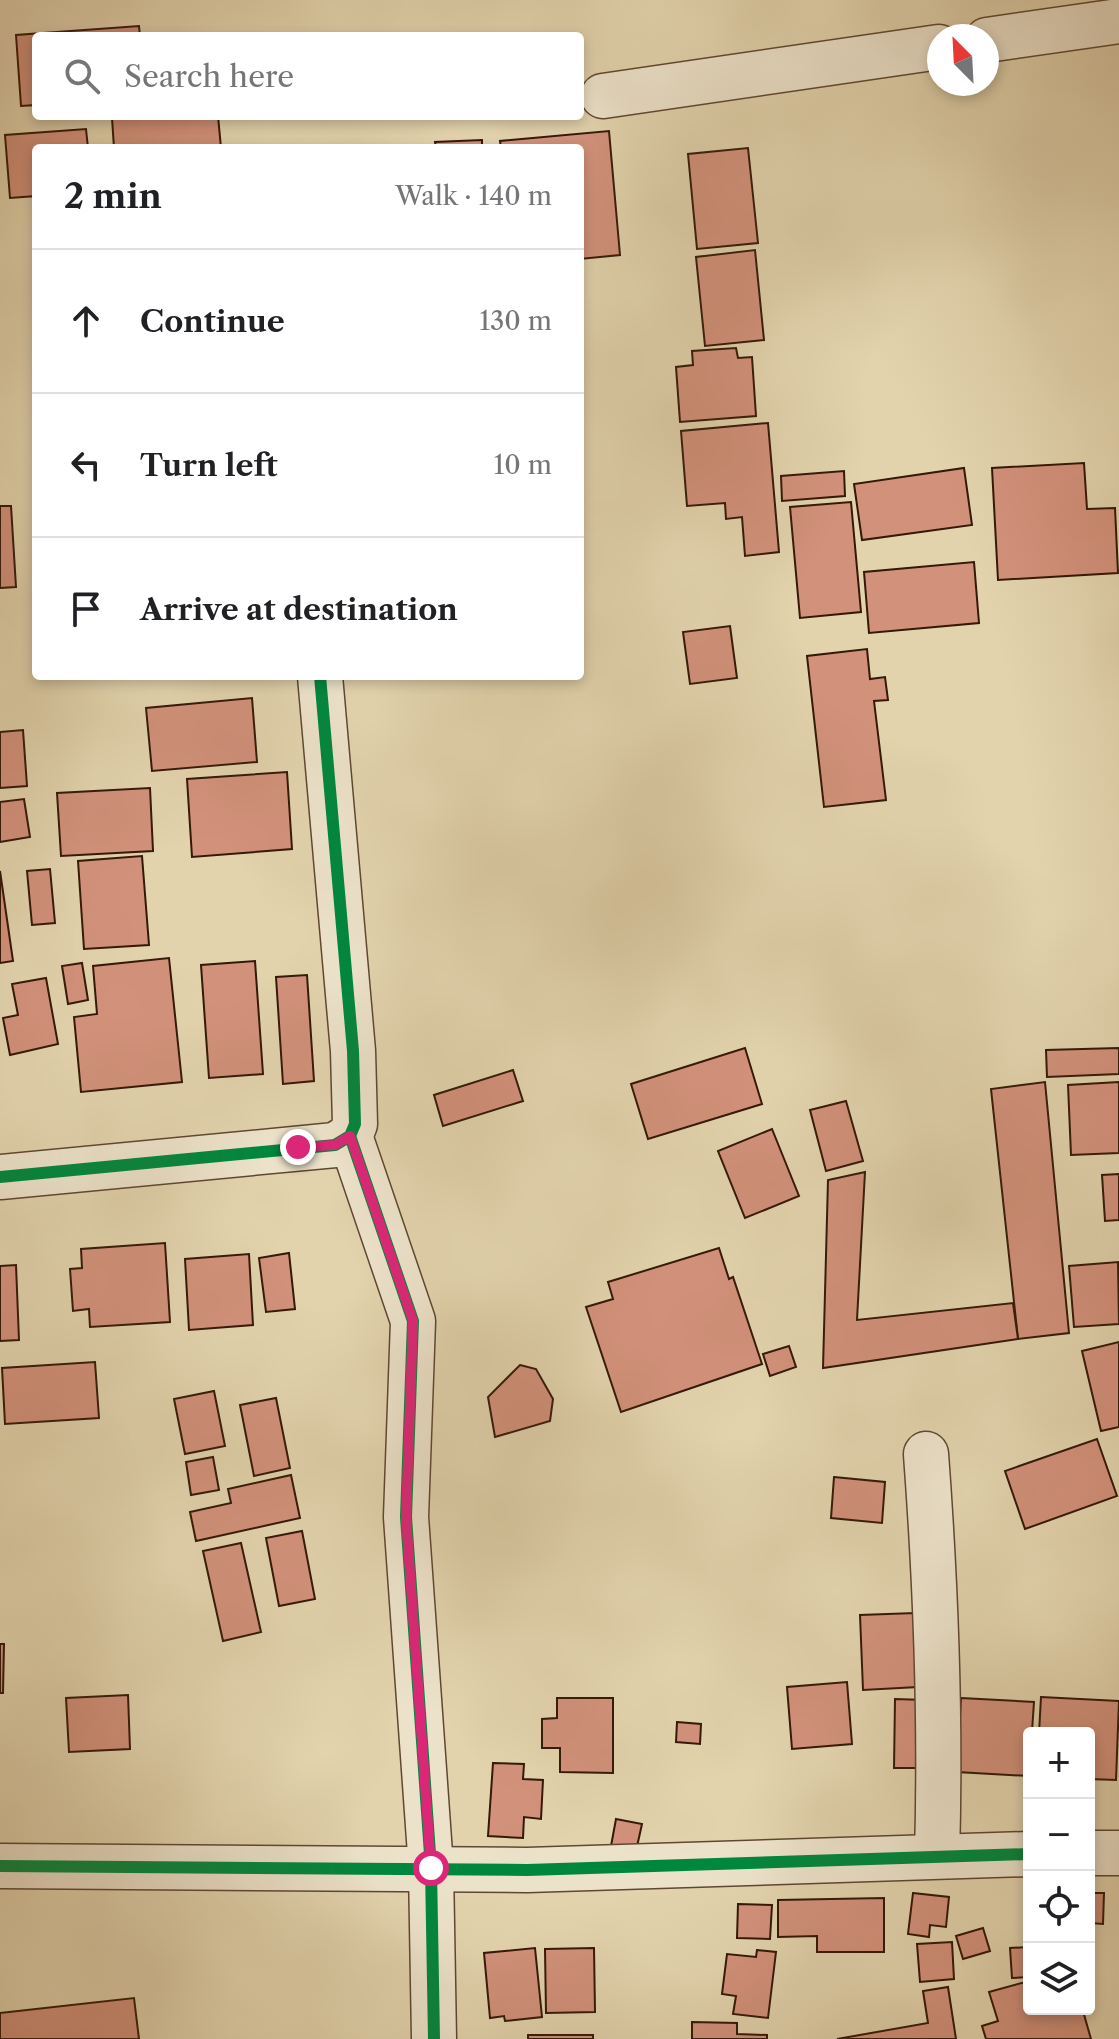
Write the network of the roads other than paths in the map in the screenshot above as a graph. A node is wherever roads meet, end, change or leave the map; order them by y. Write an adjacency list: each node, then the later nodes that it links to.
1 (1119, 21): 2 (street)
2 (999, 38)
3 (927, 49): 4 (street)
4 (603, 96)
5 (320, 680): 6 (street)
6 (350, 1136): 7 (street); 14 (street)
7 (0, 1177)
8 (926, 1454): 12 (street)
9 (1095, 1853): 10 (street)
10 (1119, 1853)
11 (1023, 1854): 12 (street)
12 (937, 1856): 14 (street)
13 (0, 1866): 14 (street)
14 (431, 1868): 15 (street)
15 (434, 2039)

